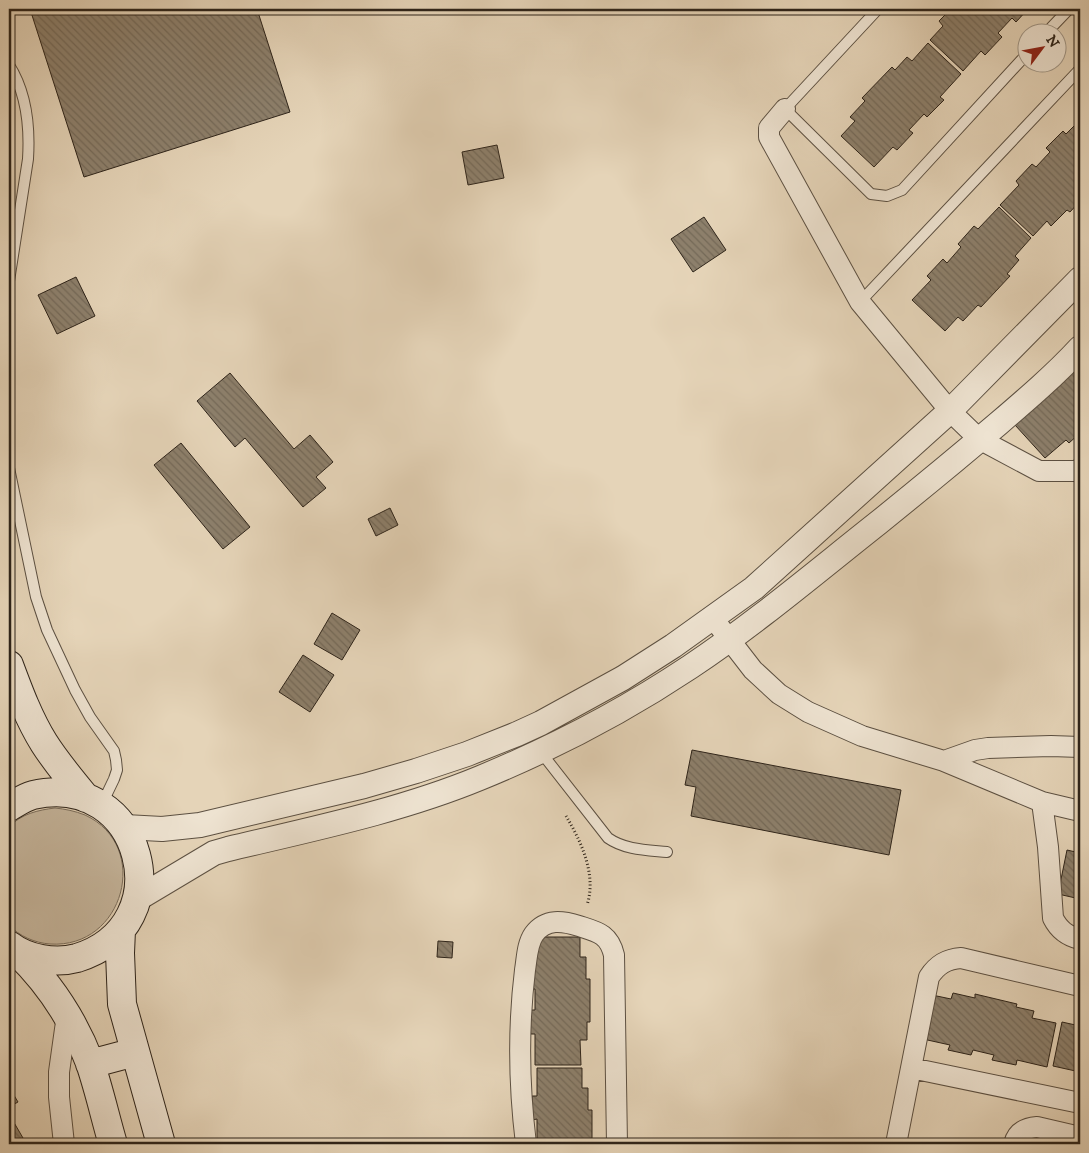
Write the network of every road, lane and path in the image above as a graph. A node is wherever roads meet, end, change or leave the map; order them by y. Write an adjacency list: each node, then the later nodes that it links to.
1 (878, 9): 7 (lane)
2 (1069, 9): 3 (lane)
3 (1057, 22)
4 (9, 66): 9 (lane)
5 (1016, 66): 7 (lane)
6 (1080, 69): 10 (lane)
7 (785, 109): 10 (street)
8 (1080, 279): 12 (street)
9 (9, 281)
10 (860, 302): 12 (street)
11 (1080, 348): 13 (street)
12 (950, 410): 13 (street); 16 (street)
13 (980, 439): 15 (street); 17 (street)
14 (9, 468): 26 (lane)
15 (1080, 469)
16 (712, 617): 17 (street); 19 (street)
17 (729, 640): 21 (street); 25 (street)
18 (9, 665): 20 (main road)
19 (623, 678): 21 (street); 22 (street)
20 (14, 693): 26 (main road)
21 (638, 700): 24 (street)
22 (542, 723): 24 (street); 31 (street)
23 (1080, 747): 25 (street)
24 (547, 748): 32 (lane); 33 (street)
25 (944, 761): 27 (street)
26 (94, 801): 28 (main road); 31 (main road)
27 (1042, 802): 29 (street); 36 (street)
28 (9, 807)
29 (1080, 811)
30 (565, 816): 34 (path)
31 (124, 827): 33 (main road)
32 (667, 852)
33 (137, 899): 35 (main road)
34 (579, 926): 48 (street); 49 (street)
35 (121, 930): 37 (main road); 40 (main road)
36 (1080, 939)
37 (11, 947): 39 (main road)
38 (1080, 986): 42 (street)
39 (67, 1015): 41 (main road); 45 (street)
40 (135, 1052): 41 (main road); 47 (main road)
41 (90, 1064): 46 (main road)
42 (911, 1068): 43 (street); 50 (street)
43 (1080, 1102)
44 (1080, 1137): 51 (street)
45 (64, 1144)
46 (113, 1144)
47 (161, 1144)
48 (526, 1144)
49 (617, 1144)
50 (896, 1144)
51 (1014, 1144)

